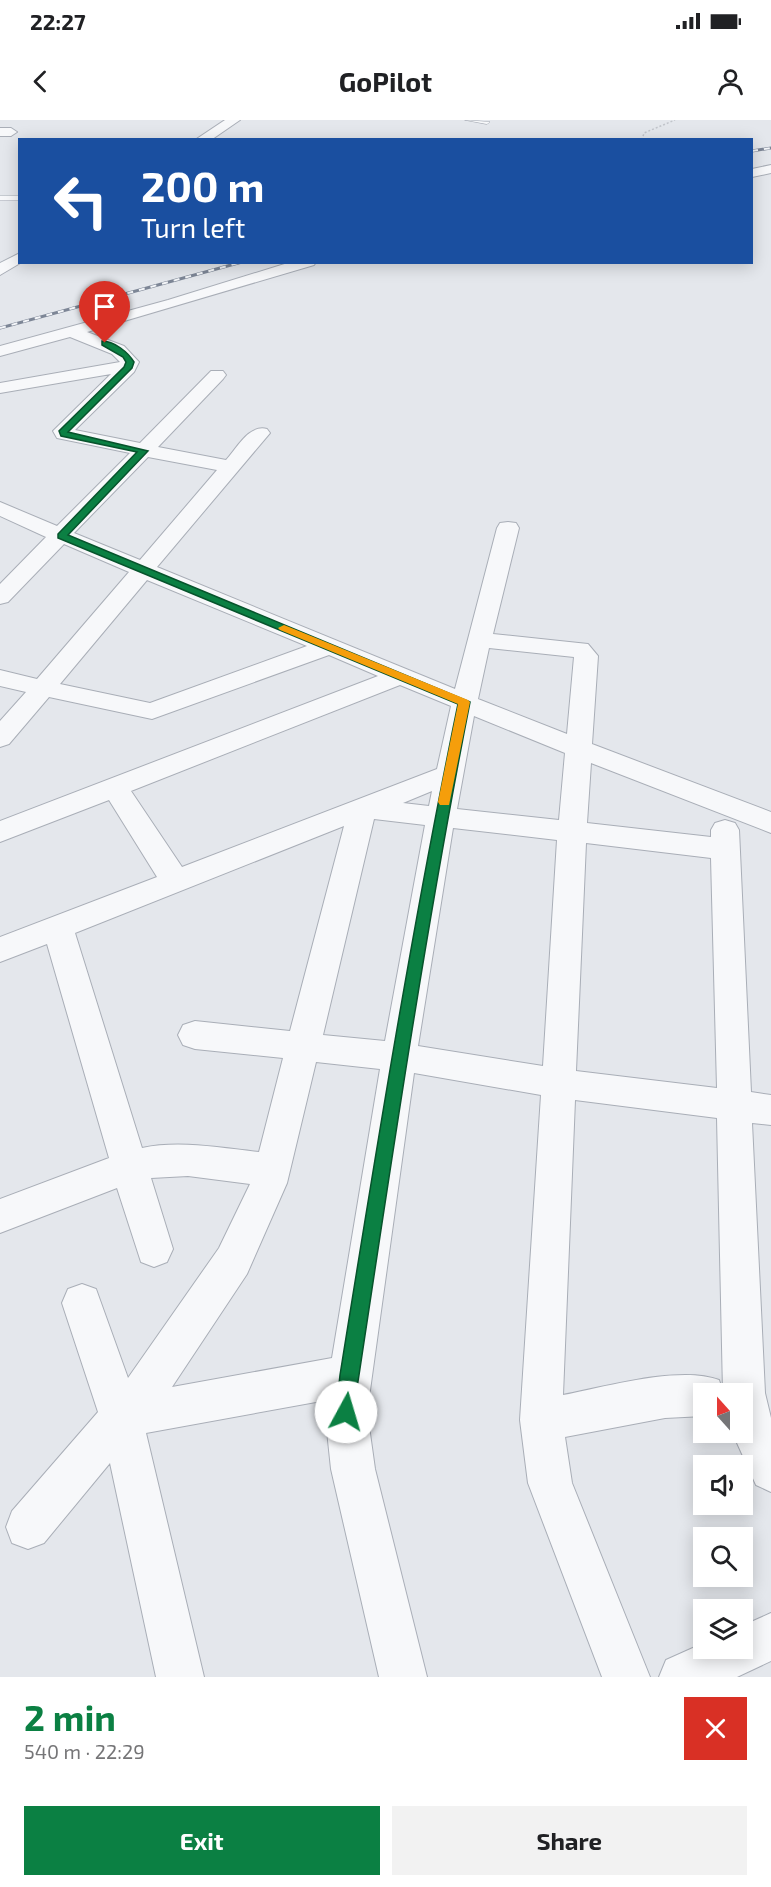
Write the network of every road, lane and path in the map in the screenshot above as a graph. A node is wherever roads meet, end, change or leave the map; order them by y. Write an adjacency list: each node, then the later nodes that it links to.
1 (234, 120): 5 (street)
2 (468, 120): 4 (lane)
3 (675, 120): 6 (path)
4 (487, 122)
5 (204, 138)
6 (643, 138)
7 (771, 169): 8 (street)
8 (753, 173)
9 (0, 198): 10 (lane)
10 (18, 198)
11 (18, 258): 13 (street)
12 (302, 264): 14 (street)
13 (0, 270)
14 (72, 332): 15 (street); 16 (street)
15 (0, 351)
16 (129, 366): 18 (street); 20 (street)
17 (217, 375): 20 (street)
18 (0, 388)
19 (260, 434): 21 (street)
20 (143, 451): 21 (street); 24 (street)
21 (231, 467): 25 (street)
22 (0, 508): 24 (street)
23 (508, 528): 27 (street)
24 (62, 536): 25 (street); 26 (street)
25 (144, 569): 28 (street); 31 (street)
26 (0, 597)
27 (480, 640): 32 (street); 34 (street)
28 (329, 647): 29 (street); 31 (street)
29 (401, 676): 32 (street); 36 (street)
30 (0, 678): 31 (street)
31 (42, 687): 33 (street)
32 (464, 702): 34 (street); 35 (street)
33 (0, 738)
34 (578, 748): 37 (street); 42 (street)
35 (450, 774): 38 (street); 39 (street)
36 (114, 787): 41 (street); 44 (street)
37 (725, 805): 40 (street); 43 (street)
38 (363, 808): 39 (street); 44 (street); 48 (street)
39 (441, 817): 42 (street); 49 (street)
40 (771, 824)
41 (0, 832)
42 (572, 832): 43 (street); 50 (street)
43 (726, 849): 51 (street)
44 (175, 880): 45 (street)
45 (57, 926): 46 (street); 53 (street)
46 (0, 950)
47 (195, 1035): 48 (street)
48 (304, 1047): 49 (street); 54 (street)
49 (399, 1058): 50 (street); 58 (street)
50 (559, 1083): 51 (street); 62 (street)
51 (734, 1106): 52 (street); 59 (street)
52 (771, 1110)
53 (129, 1167): 54 (street); 55 (street); 56 (street)
54 (273, 1170): 61 (street)
55 (0, 1216)
56 (154, 1249)
57 (82, 1303): 61 (street)
58 (350, 1375): 61 (street); 68 (street)
59 (743, 1383)
60 (693, 1396): 62 (street)
61 (121, 1418): 65 (street); 67 (street)
62 (541, 1420): 69 (street)
63 (753, 1430): 64 (street)
64 (771, 1470)
65 (28, 1527)
66 (771, 1637): 70 (street)
67 (180, 1677)
68 (403, 1677)
69 (626, 1677)
70 (683, 1677)

